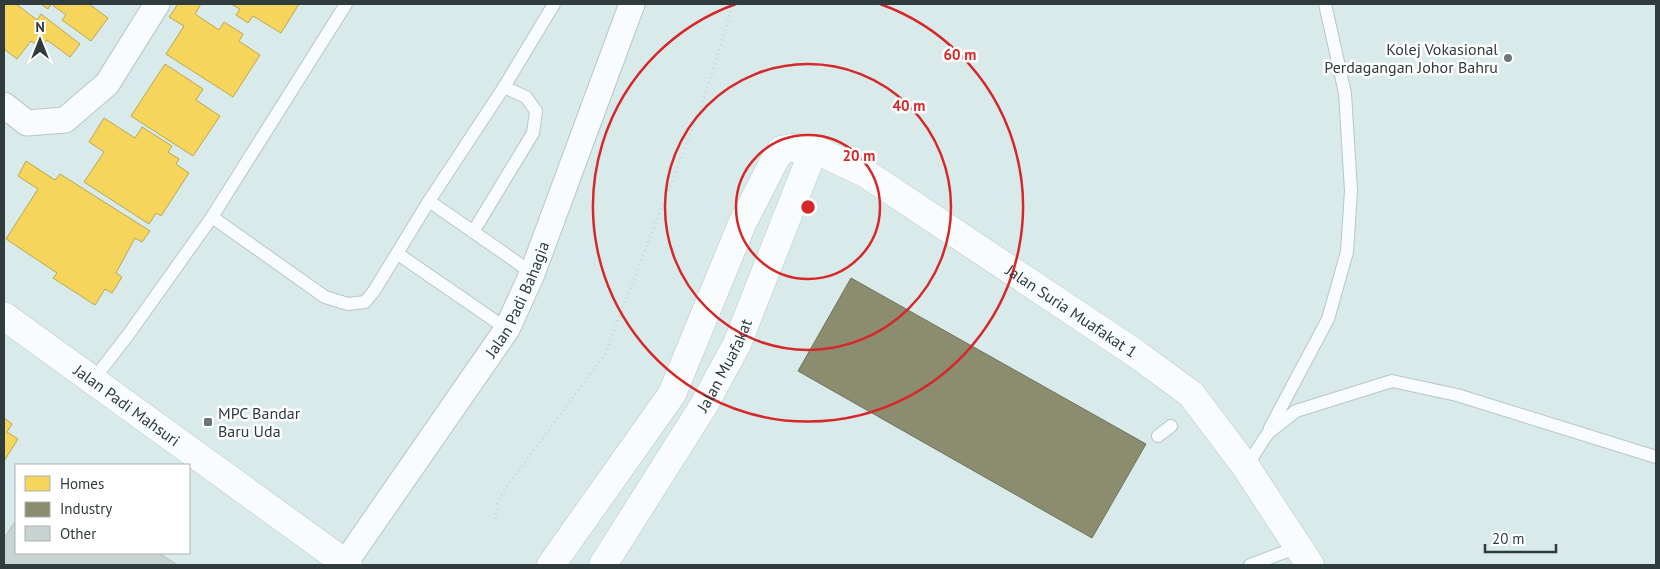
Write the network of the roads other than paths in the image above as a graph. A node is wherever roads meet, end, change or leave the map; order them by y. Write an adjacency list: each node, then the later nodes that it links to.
1 (157, 4): 7 (street)
2 (346, 4): 11 (lane)
3 (554, 4): 6 (lane)
4 (632, 4): 14 (street, Jalan Padi Bahagia)
5 (1325, 4): 19 (lane)
6 (504, 87): 10 (lane); 12 (lane)
7 (4, 105)
8 (814, 149): 9 (street, Jalan Suria Muafakat 1); 22 (street, Jalan Suria Muafakat 1); 26 (street, Jalan Muafakat)
9 (773, 163): 25 (street, Jalan Muafakat)
10 (429, 202): 12 (lane); 13 (lane)
11 (212, 216): 13 (lane); 17 (lane)
12 (474, 232): 14 (lane)
13 (398, 254): 16 (lane)
14 (532, 274): 16 (street, Jalan Padi Bahagia)
15 (4, 316): 17 (street, Jalan Padi Mahsuri)
16 (507, 329): 24 (street, Jalan Padi Bahagia)
17 (92, 380): 24 (street, Jalan Padi Mahsuri)
18 (1171, 426): 20 (lane)
19 (1268, 433): 21 (lane); 22 (lane)
20 (1158, 436)
21 (1656, 457)
22 (1246, 467): 23 (street, Jalan Suria Muafakat 1)
23 (1305, 557): 27 (lane)
24 (346, 564)
25 (551, 565)
26 (603, 565)
27 (1250, 565)

